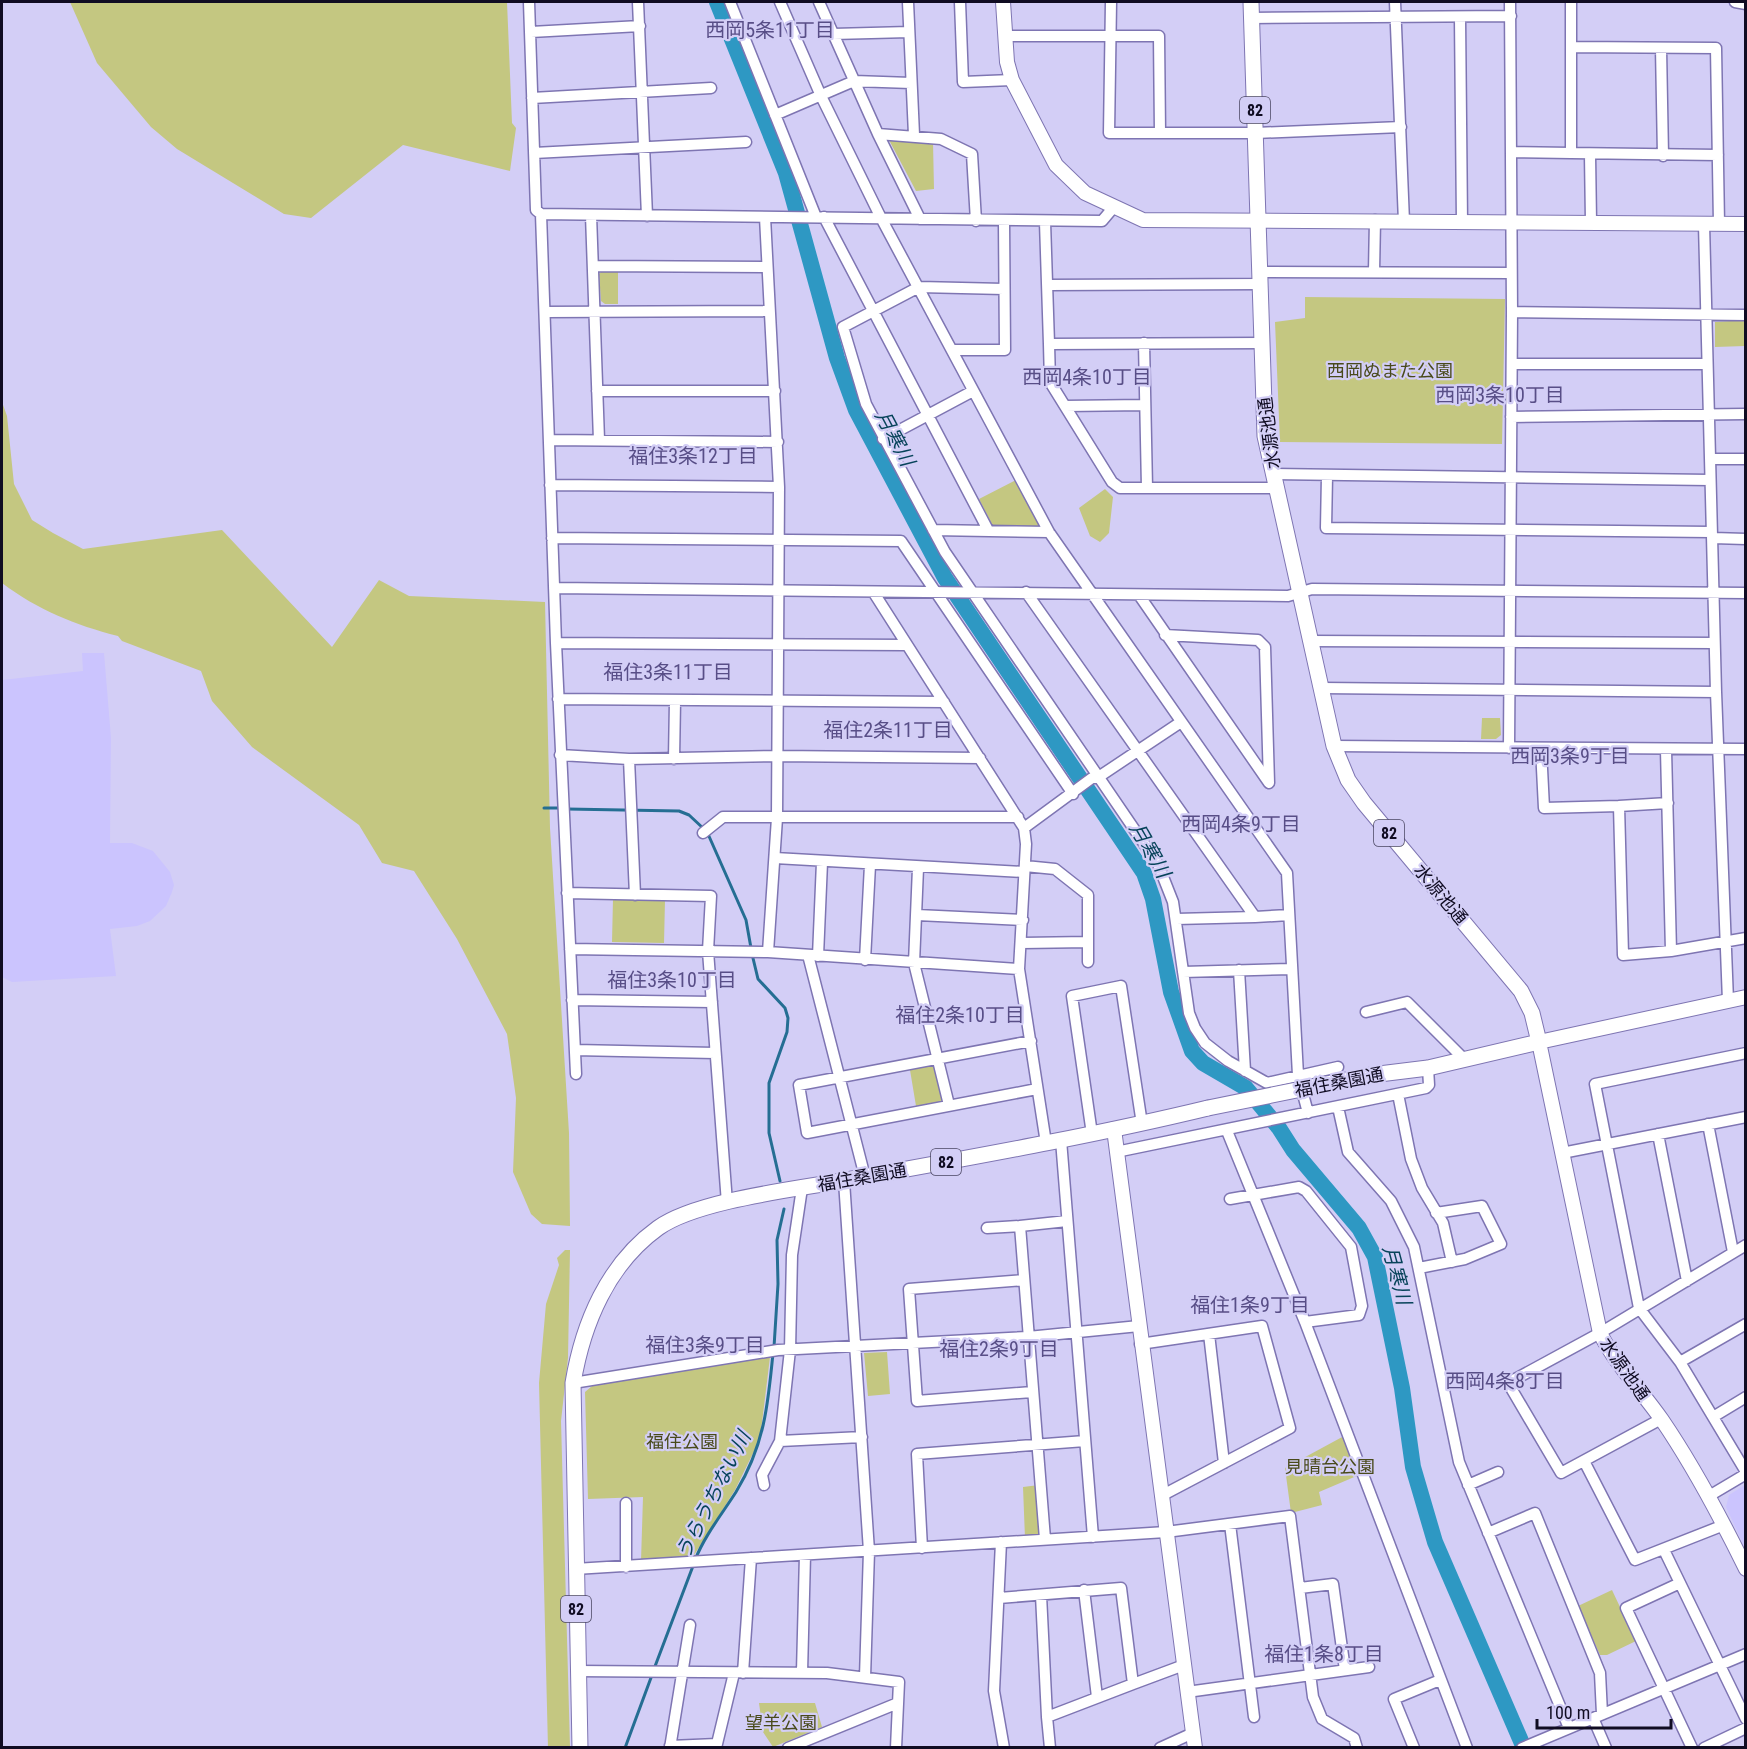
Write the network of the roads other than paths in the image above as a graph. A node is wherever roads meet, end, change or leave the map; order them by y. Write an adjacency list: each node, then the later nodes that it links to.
1 (529, 2): 21 (street)
2 (638, 2): 20 (street)
3 (730, 2): 35 (street)
4 (780, 2): 33 (street)
5 (819, 2): 23 (street)
6 (908, 2): 22 (street)
7 (960, 2): 28 (street)
8 (1003, 2): 24 (street)
9 (1110, 2): 25 (street)
10 (1251, 2): 17 (main road, 水源池通 / 82)
11 (1395, 2): 18 (street)
12 (1510, 2): 16 (street)
13 (1571, 2): 26 (street)
14 (1735, 2): 15 (street)
15 (1746, 4)
16 (1511, 16): 19 (street); 43 (street)
17 (1251, 18): 18 (street); 38 (main road, 水源池通 / 82)
18 (1396, 18): 19 (street); 36 (street)
19 (1460, 18): 65 (street)
20 (639, 26): 21 (street); 32 (street)
21 (531, 32): 34 (street)
22 (909, 32): 23 (street); 30 (street)
23 (833, 34): 29 (street)
24 (1005, 36): 25 (street); 28 (street)
25 (1110, 36): 37 (street); 37 (street)
26 (1571, 47): 27 (street); 45 (street)
27 (1661, 48): 47 (street); 48 (street)
28 (1012, 80): 49 (street)
29 (854, 81): 30 (street); 33 (street); 39 (street)
30 (911, 83): 40 (street)
31 (711, 88): 32 (street)
32 (642, 91): 34 (street); 42 (street)
33 (821, 96): 35 (street); 55 (street)
34 (532, 98): 44 (street)
35 (775, 115): 54 (street)
36 (1401, 128): 38 (street); 63 (street)
37 (1160, 133): 38 (street)
38 (1256, 133): 57 (main road, 水源池通 / 82)
39 (878, 134): 40 (street); 56 (street)
40 (914, 135): 59 (street)
41 (746, 142): 42 (street)
42 (644, 147): 44 (street); 52 (street)
43 (1512, 152): 45 (street); 60 (street)
44 (534, 153): 50 (street)
45 (1571, 153): 46 (street)
46 (1590, 155): 48 (street); 64 (street)
47 (1718, 155): 48 (street); 67 (street)
48 (1663, 156)
49 (1113, 208): 57 (street); 62 (street)
50 (541, 214): 51 (street); 80 (street)
51 (591, 215): 52 (street); 69 (street)
52 (647, 216): 53 (street)
53 (765, 217): 54 (street); 70 (street)
54 (816, 217): 55 (street); 78 (street)
55 (881, 218): 56 (street); 75 (street)
56 (920, 219): 59 (street)
57 (1259, 219): 58 (street); 73 (main road, 水源池通 / 82)
58 (1375, 220): 63 (street); 71 (street)
59 (976, 221): 61 (street)
60 (1512, 221): 64 (street); 65 (street); 72 (street)
61 (1004, 222): 62 (street); 76 (street)
62 (1045, 222): 74 (street)
63 (1404, 222): 65 (street)
64 (1591, 222): 66 (street)
65 (1462, 223)
66 (1704, 224): 67 (street); 82 (street)
67 (1719, 224): 68 (street)
68 (1746, 224)
69 (594, 266): 70 (street); 77 (street)
70 (766, 267): 79 (street)
71 (1374, 272): 72 (street); 73 (street)
72 (1511, 273): 81 (street)
73 (1261, 278): 74 (street); 85 (main road, 水源池通 / 82)
74 (1048, 285): 86 (street)
75 (919, 287): 76 (street); 78 (street); 87 (street)
76 (1004, 289): 87 (street)
77 (594, 310): 79 (street); 80 (street); 90 (street)
78 (873, 310): 97 (street); 99 (street)
79 (769, 311): 91 (street)
80 (545, 312): 100 (street)
81 (1512, 312): 82 (street); 88 (street)
82 (1707, 314): 83 (street); 89 (street)
83 (1746, 315)
84 (1144, 343): 85 (street); 86 (street); 93 (street)
85 (1262, 343): 108 (main road, 水源池通 / 82)
86 (1049, 344): 94 (street)
87 (952, 350): 92 (street)
88 (1512, 364): 89 (street); 98 (street)
89 (1707, 364): 95 (street)
90 (597, 391): 91 (street); 101 (street)
91 (775, 391): 102 (street)
92 (973, 391): 97 (street); 115 (street)
93 (1144, 405): 94 (street); 111 (street)
94 (1065, 406): 111 (street)
95 (1710, 414): 96 (street); 98 (street); 103 (street)
96 (1746, 414)
97 (928, 415): 99 (street); 113 (street)
98 (1512, 417): 106 (street)
99 (883, 439): 112 (street)
100 (549, 440): 101 (street); 109 (street)
101 (599, 440): 102 (street)
102 (778, 442): 110 (street)
103 (1710, 459): 104 (street); 107 (street)
104 (1746, 459)
105 (1327, 476): 106 (street); 108 (street); 114 (street)
106 (1510, 476): 107 (street); 114 (street)
107 (1710, 480): 116 (street)
108 (1275, 481): 111 (street); 130 (main road, 水源池通 / 82)
109 (550, 485): 110 (street); 117 (street)
110 (779, 487): 118 (street)
111 (1147, 488)
112 (933, 530): 113 (street); 127 (street)
113 (988, 531): 115 (street)
114 (1510, 531): 116 (street); 121 (street)
115 (1049, 532): 129 (street)
116 (1712, 535): 119 (street); 124 (street)
117 (552, 538): 118 (street); 120 (street)
118 (779, 539): 122 (street); 126 (street)
119 (1746, 539)
120 (554, 588): 122 (street); 135 (street)
121 (1509, 590): 124 (street); 130 (street); 134 (street)
122 (778, 592): 125 (street); 137 (street)
123 (1026, 592): 127 (street); 129 (street); 151 (street)
124 (1713, 592): 128 (street); 136 (street)
125 (874, 593): 126 (street); 138 (street)
126 (940, 593): 127 (street); 160 (street)
127 (971, 593): 159 (street)
128 (1746, 593)
129 (1093, 594): 131 (street); 146 (street)
130 (1299, 594): 131 (street); 133 (main road, 水源池通 / 82)
131 (1139, 595): 132 (street)
132 (1165, 635): 132 (street)
133 (1310, 641): 134 (street); 139 (main road, 水源池通 / 82)
134 (1509, 642): 136 (street); 140 (street)
135 (556, 643): 137 (street); 142 (street)
136 (1714, 643): 141 (street)
137 (778, 645): 138 (street); 143 (street)
138 (906, 645): 145 (street)
139 (1321, 688): 140 (street); 147 (main road, 水源池通 / 82)
140 (1508, 690): 141 (street); 148 (street)
141 (1716, 692): 153 (street)
142 (558, 699): 144 (street); 154 (street)
143 (778, 700): 144 (street); 145 (street); 155 (street)
144 (675, 701): 158 (street)
145 (944, 702): 156 (street)
146 (1181, 722): 151 (street); 175 (street)
147 (1334, 746): 148 (street); 201 (main road, 水源池通 / 82)
148 (1509, 748): 149 (street)
149 (1541, 748): 152 (street); 162 (street)
150 (1746, 749): 153 (street)
151 (1138, 750): 159 (street); 176 (street)
152 (1666, 750): 153 (street); 161 (street)
153 (1718, 750): 180 (street)
154 (561, 755): 157 (street); 172 (street)
155 (777, 756): 156 (street); 158 (street); 164 (street)
156 (980, 758): 163 (street)
157 (629, 759): 158 (street); 173 (street)
158 (674, 759)
159 (1095, 778): 160 (street); 177 (street)
160 (1074, 792): 165 (street)
161 (1668, 803): 162 (street); 185 (street)
162 (1619, 806): 185 (street)
163 (1018, 817): 164 (street); 165 (street)
164 (777, 818): 166 (street); 167 (street)
165 (1024, 828): 171 (street)
166 (707, 830)
167 (775, 858): 168 (street); 186 (street)
168 (822, 862): 169 (street); 187 (street)
169 (870, 865): 170 (street); 188 (street)
170 (918, 868): 171 (street); 174 (street)
171 (1024, 869): 178 (street); 181 (street)
172 (567, 893): 173 (street); 183 (street)
173 (635, 895): 184 (street)
174 (917, 915): 178 (street); 190 (street)
175 (1289, 915): 176 (street); 192 (street)
176 (1255, 917): 177 (street)
177 (1176, 919): 194 (street)
178 (1023, 920): 182 (street)
179 (1746, 938): 180 (street)
180 (1725, 941): 185 (street); 197 (street)
181 (1088, 942): 182 (street); 189 (street)
182 (1022, 943): 191 (street)
183 (570, 949): 184 (street); 196 (street)
184 (708, 951): 186 (street); 198 (street)
185 (1671, 951)
186 (763, 952): 187 (street)
187 (813, 955): 188 (street); 212 (street)
188 (865, 960): 190 (street)
189 (1088, 962)
190 (914, 963): 191 (street); 205 (street)
191 (1019, 969): 200 (street)
192 (1292, 969): 193 (street); 211 (street)
193 (1239, 970): 194 (street); 209 (street)
194 (1183, 972): 209 (street)
195 (1746, 997): 197 (street, 福住桑園通)
196 (572, 1000): 198 (street); 202 (street)
197 (1728, 1001): 201 (street, 福住桑園通)
198 (712, 1002): 203 (street)
199 (1366, 1012): 206 (street)
200 (1031, 1041): 205 (street); 213 (street)
201 (1539, 1042): 206 (main road, 福住桑園通 / 82); 229 (street, 水源池通)
202 (575, 1050): 203 (street); 210 (street)
203 (715, 1053): 235 (street)
204 (1746, 1053): 227 (street)
205 (938, 1058): 212 (street); 215 (street)
206 (1464, 1060): 208 (main road, 福住桑園通 / 82)
207 (1338, 1067): 211 (street)
208 (1428, 1068): 214 (street); 220 (main road, 福住桑園通 / 82, bridge)
209 (1245, 1071): 211 (street)
210 (576, 1074)
211 (1298, 1075): 217 (street)
212 (840, 1077): 219 (street); 219 (street)
213 (1037, 1089): 215 (street); 226 (street)
214 (1398, 1094): 216 (street); 236 (street)
215 (949, 1105): 219 (street)
216 (1338, 1107): 217 (street); 243 (street)
217 (1308, 1113): 223 (street)
218 (1746, 1117): 221 (street)
219 (852, 1124): 230 (street)
220 (1142, 1124): 222 (main road, 福住桑園通 / 82); 224 (street)
221 (1708, 1124): 225 (street); 241 (street)
222 (1114, 1130): 224 (main road, 福住桑園通 / 82); 228 (street)
223 (1227, 1131): 228 (street); 233 (street)
224 (1092, 1134): 226 (main road, 福住桑園通 / 82)
225 (1658, 1134): 227 (street); 245 (street)
226 (1054, 1142): 230 (main road, 福住桑園通 / 82); 237 (street)
227 (1607, 1144): 229 (street); 246 (street)
228 (1116, 1152): 249 (street)
229 (1562, 1153): 251 (street, 水源池通)
230 (865, 1177): 231 (main road, 福住桑園通 / 82)
231 (844, 1181): 232 (main road, 福住桑園通 / 82); 256 (street)
232 (802, 1188): 235 (main road, 福住桑園通 / 82); 257 (street)
233 (1253, 1194): 234 (street); 247 (street); 247 (street)
234 (1230, 1199)
235 (727, 1203): 259 (main road, 福住桑園通 / 82)
236 (1436, 1214): 242 (street); 242 (street)
237 (1067, 1221): 238 (street); 250 (street)
238 (1020, 1226): 239 (street); 244 (street)
239 (987, 1228)
240 (1746, 1245): 241 (street)
241 (1733, 1252): 245 (street)
242 (1452, 1262): 243 (street)
243 (1419, 1268): 273 (street)
244 (1024, 1281): 253 (street); 254 (street)
245 (1687, 1281): 246 (street)
246 (1639, 1308): 251 (street); 258 (street)
247 (1305, 1322): 309 (street)
248 (1746, 1324): 258 (street)
249 (1138, 1326): 250 (street); 255 (street)
250 (1076, 1333): 253 (street); 266 (street)
251 (1600, 1333): 263 (street, 水源池通); 268 (street)
252 (1209, 1334): 255 (street); 269 (street); 269 (street)
253 (1028, 1337): 254 (street); 260 (street)
254 (912, 1343): 256 (street); 260 (street)
255 (1140, 1344): 274 (street)
256 (855, 1346): 257 (street); 264 (street)
257 (790, 1350): 259 (street); 265 (street)
258 (1680, 1362): 262 (street)
259 (573, 1383): 290 (main road, 福住桑園通 / 82)
260 (1032, 1392): 267 (street)
261 (1746, 1397): 262 (street)
262 (1713, 1417): 271 (street)
263 (1661, 1419): 268 (street); 275 (street, 水源池通)
264 (862, 1437): 265 (street); 286 (street)
265 (780, 1442): 272 (street)
266 (1085, 1442): 267 (street); 281 (street)
267 (1037, 1446): 282 (street); 284 (street)
268 (1584, 1461): 285 (street)
269 (1224, 1463): 274 (street)
270 (1498, 1472): 273 (street)
271 (1746, 1473): 275 (street)
272 (764, 1485)
273 (1468, 1485): 280 (street)
274 (1161, 1496): 279 (street)
275 (1709, 1496): 278 (street, 水源池通)
276 (626, 1503): 289 (street)
277 (1230, 1524): 279 (street); 293 (street); 310 (street)
278 (1724, 1525): 285 (street); 291 (street, 水源池通)
279 (1166, 1532): 281 (street); 299 (street)
280 (1488, 1533): 316 (street); 320 (street)
281 (1093, 1537): 282 (street)
282 (1045, 1539): 283 (street)
283 (1001, 1542): 284 (street); 296 (street)
284 (921, 1548): 286 (street)
285 (1664, 1550): 292 (street)
286 (869, 1551): 287 (street); 308 (street)
287 (805, 1555): 288 (street); 304 (street)
288 (751, 1558): 289 (street); 306 (street)
289 (626, 1568): 290 (street)
290 (575, 1569): 303 (main road, 福住桑園通 / 82)
291 (1746, 1569)
292 (1680, 1583): 300 (street); 312 (street)
293 (1300, 1588): 302 (street); 307 (street)
294 (1084, 1590): 295 (street); 311 (street); 314 (street)
295 (1041, 1595): 296 (street); 317 (street)
296 (999, 1598): 328 (street)
297 (690, 1625): 305 (street)
298 (1746, 1654): 300 (street)
299 (1184, 1665): 311 (street); 313 (street)
300 (1719, 1665): 312 (street); 319 (street)
301 (1369, 1667): 302 (street)
302 (1345, 1670): 307 (street)
303 (577, 1671): 305 (street); 325 (main road, 福住桑園通 / 82)
304 (802, 1672): 306 (street); 308 (street)
305 (682, 1673): 306 (street); 324 (street)
306 (739, 1673): 323 (street)
307 (1311, 1675): 310 (street); 331 (street)
308 (865, 1677): 315 (street)
309 (1440, 1680): 332 (street); 333 (street)
310 (1250, 1683): 313 (street); 318 (street)
311 (1133, 1684): 314 (street)
312 (1664, 1688): 316 (street); 336 (street)
313 (1187, 1692): 322 (street)
314 (1097, 1697): 317 (street)
315 (898, 1703): 326 (street); 327 (street)
316 (1598, 1716): 320 (street); 335 (street)
317 (1047, 1717): 329 (street)
318 (1254, 1717)
319 (1746, 1719)
320 (1569, 1728): 334 (street)
321 (1746, 1728): 337 (street)
322 (1194, 1740): 330 (street)
323 (717, 1746): 324 (street)
324 (670, 1747)
325 (580, 1748)
326 (788, 1748)
327 (896, 1748)
328 (1004, 1748)
329 (1050, 1748)
330 (1160, 1748)
331 (1358, 1748)
332 (1414, 1748)
333 (1467, 1748)
334 (1522, 1748)
335 (1606, 1748)
336 (1692, 1748)
337 (1704, 1748)

